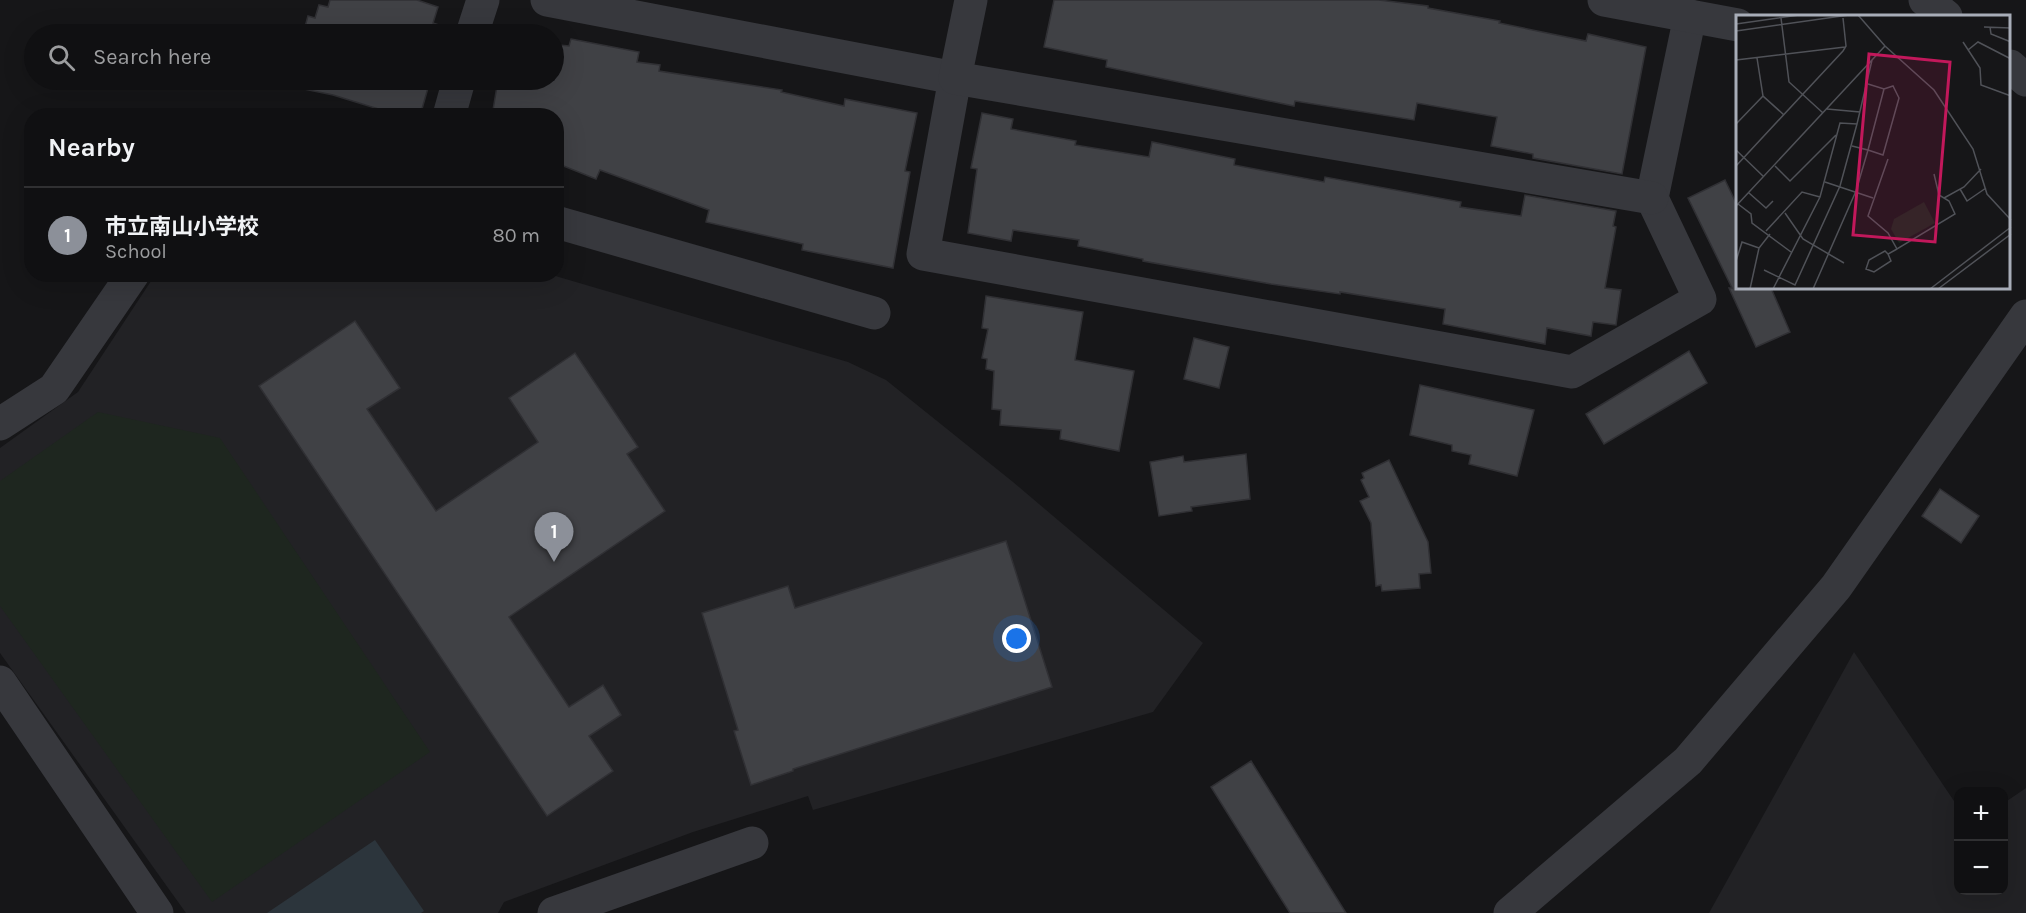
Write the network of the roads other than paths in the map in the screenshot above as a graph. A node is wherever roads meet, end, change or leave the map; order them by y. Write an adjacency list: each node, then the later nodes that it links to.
1 (483, 0): 8 (street)
2 (547, 0): 11 (street)
3 (971, 0): 11 (street)
4 (1604, 0): 7 (street)
5 (1925, 0): 6 (street)
6 (1946, 15)
7 (1690, 16): 9 (street); 15 (street)
8 (475, 24)
9 (1736, 25)
10 (2011, 67): 12 (street)
11 (955, 78): 15 (street); 15 (street)
12 (2026, 80)
13 (456, 90): 14 (street)
14 (451, 108)
15 (1652, 198)
16 (564, 224): 18 (street)
17 (128, 282): 20 (street)
18 (874, 313)
19 (2026, 316): 25 (street)
20 (0, 424)
21 (0, 682): 23 (street)
22 (752, 843): 24 (street)
23 (157, 913)
24 (554, 913)
25 (1510, 913)

